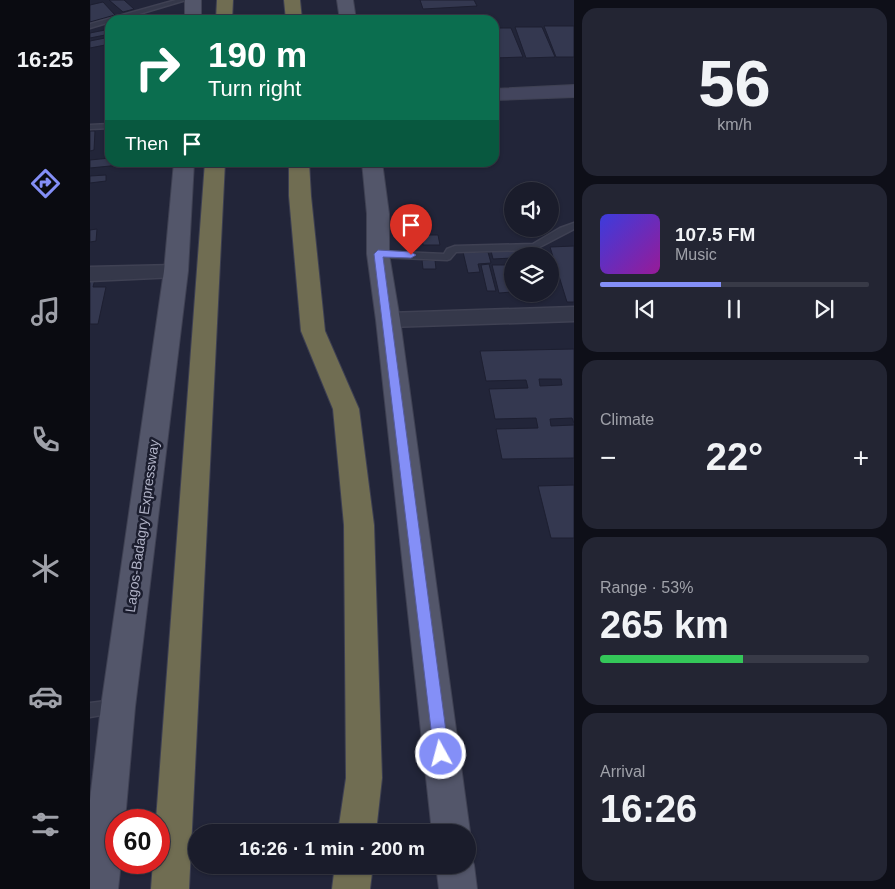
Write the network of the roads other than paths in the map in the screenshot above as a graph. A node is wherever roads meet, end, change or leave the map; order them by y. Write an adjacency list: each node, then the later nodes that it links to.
1 (183, 0): 6 (lane)
2 (193, 0): 7 (main road)
3 (225, 0): 8 (highway)
4 (292, 0): 9 (highway)
5 (345, 0): 10 (main road)
6 (129, 15)
7 (193, 15)
8 (224, 15)
9 (294, 15)
10 (347, 15)
11 (105, 22): 12 (lane)
12 (90, 26)
13 (574, 82): 14 (street)
14 (499, 84)
15 (574, 92): 16 (street)
16 (499, 95)
17 (105, 126): 18 (lane)
18 (90, 127)
19 (184, 167): 25 (main road, Lagos-Badagry Expressway)
20 (215, 167): 36 (highway)
21 (298, 167): 31 (highway)
22 (373, 167): 24 (main road)
23 (574, 226): 24 (lane)
24 (378, 254): 28 (main road)
25 (176, 271): 26 (street); 29 (main road, Lagos-Badagry Expressway)
26 (90, 274)
27 (574, 314): 28 (street)
28 (388, 320): 32 (main road)
29 (118, 706): 30 (lane); 35 (main road, Lagos-Badagry Expressway)
30 (90, 710)
31 (359, 824)
32 (450, 824)
33 (353, 874): 37 (highway)
34 (456, 874): 38 (main road)
35 (99, 889)
36 (170, 889)
37 (351, 889)
38 (458, 889)

